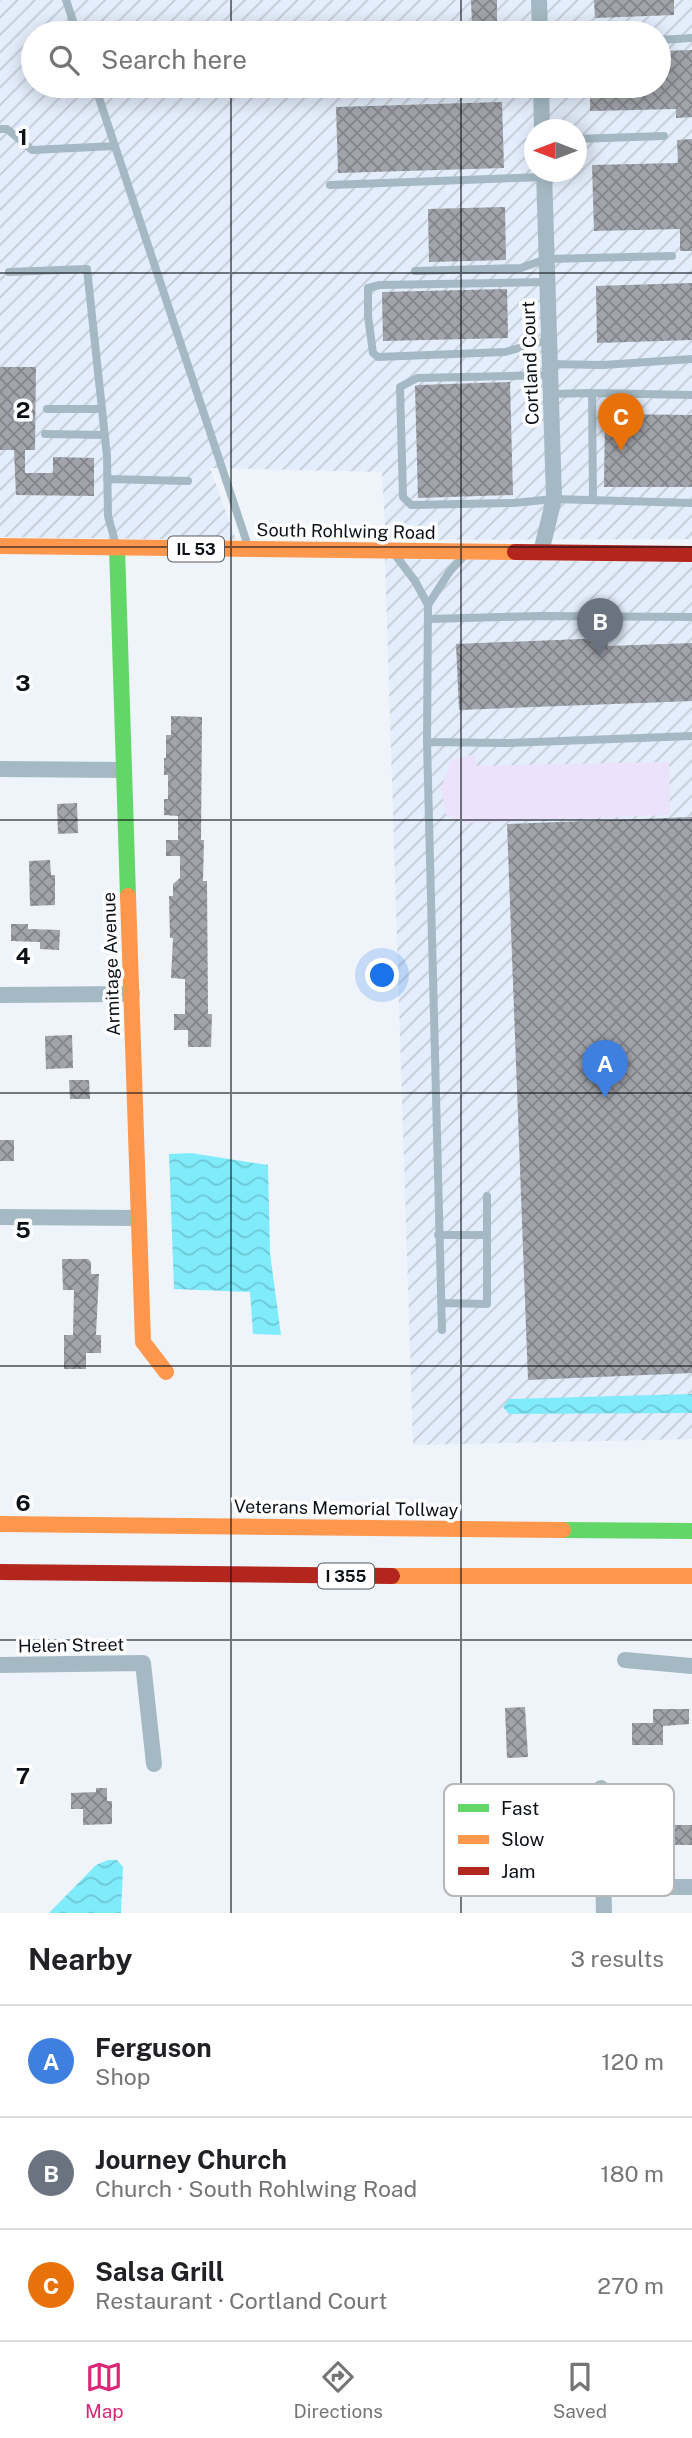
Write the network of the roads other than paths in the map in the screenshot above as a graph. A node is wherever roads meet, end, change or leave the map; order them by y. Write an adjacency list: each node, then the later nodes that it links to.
1 (66, 0): 3 (lane)
2 (539, 0): 4 (street)
3 (73, 21)
4 (540, 21)
5 (671, 38): 6 (lane)
6 (692, 38)
7 (99, 98): 13 (lane)
8 (541, 98): 9 (street)
9 (542, 119)
10 (0, 129): 13 (lane)
11 (664, 136): 12 (lane)
12 (587, 139)
13 (115, 146): 39 (lane)
14 (524, 175): 16 (lane)
15 (544, 182): 18 (street, Cortland Court)
16 (330, 185)
17 (672, 256): 18 (lane)
18 (546, 259): 19 (lane); 21 (street, Cortland Court)
19 (415, 271)
20 (9, 272): 29 (lane)
21 (546, 282): 22 (street, Cortland Court); 22 (lane)
22 (548, 340): 24 (street, Cortland Court)
23 (692, 359): 24 (lane)
24 (549, 369): 26 (street, Cortland Court); 34 (lane)
25 (592, 393): 26 (lane); 27 (lane); 35 (lane)
26 (550, 394): 34 (street, Cortland Court)
27 (692, 395)
28 (47, 409): 29 (lane)
29 (102, 409): 31 (lane)
30 (45, 434): 31 (lane)
31 (105, 435): 32 (lane)
32 (107, 480): 33 (lane); 38 (lane)
33 (188, 481)
34 (554, 499): 35 (lane); 42 (street, Cortland Court)
35 (593, 500): 36 (lane)
36 (692, 503)
37 (0, 546): 38 (main road, South Rohlwing Road / IL 53)
38 (117, 548): 39 (main road, South Rohlwing Road / IL 53); 50 (main road, Armitage Avenue)
39 (249, 549): 40 (main road, South Rohlwing Road / IL 53)
40 (392, 551): 41 (main road, South Rohlwing Road / IL 53); 44 (lane)
41 (469, 552): 42 (main road, South Rohlwing Road / IL 53); 44 (lane)
42 (541, 552): 43 (main road, South Rohlwing Road / IL 53)
43 (692, 554)
44 (428, 605): 46 (lane)
45 (692, 617): 46 (lane)
46 (428, 619): 48 (lane)
47 (692, 736): 48 (lane)
48 (428, 742): 56 (lane)
49 (0, 769): 50 (street)
50 (124, 770): 51 (main road, Armitage Avenue)
51 (132, 994): 52 (street); 55 (main road, Armitage Avenue)
52 (0, 995)
53 (486, 1196): 57 (lane)
54 (0, 1217): 55 (street)
55 (138, 1218): 60 (main road, Armitage Avenue)
56 (438, 1235): 57 (lane); 58 (lane)
57 (487, 1236): 58 (lane)
58 (441, 1303): 59 (lane)
59 (442, 1330)
60 (166, 1372)
61 (692, 1517): 63 (main road)
62 (0, 1524): 63 (main road, Veterans Memorial Tollway)
63 (499, 1529): 64 (main road, Veterans Memorial Tollway)
64 (692, 1531)
65 (0, 1572): 66 (main road, I 355)
66 (692, 1576)
67 (625, 1660): 69 (street)
68 (0, 1665): 70 (street, Helen Street)
69 (692, 1666)
70 (154, 1764)
71 (674, 1887): 72 (street)
72 (692, 1887)

